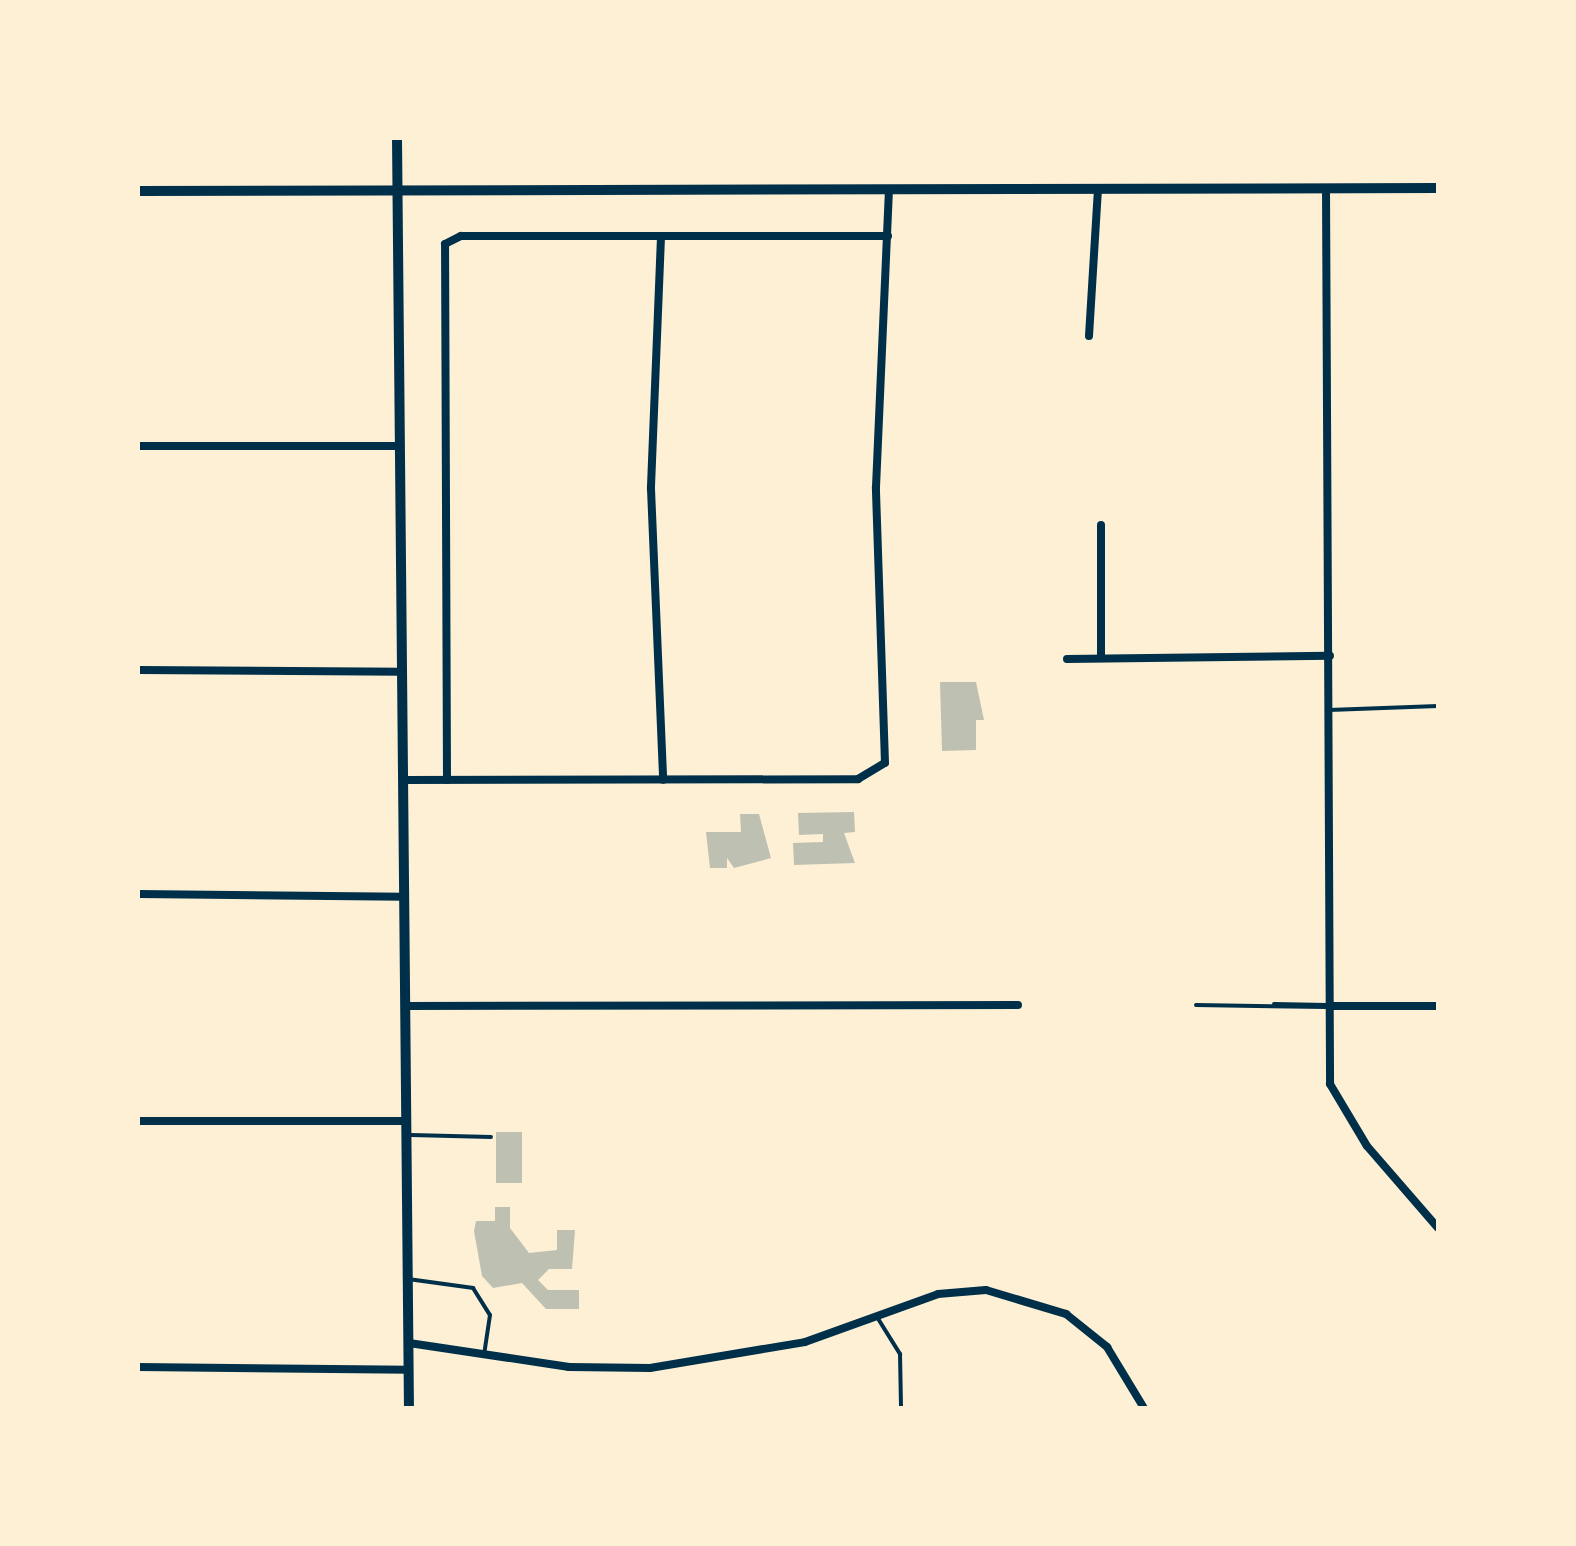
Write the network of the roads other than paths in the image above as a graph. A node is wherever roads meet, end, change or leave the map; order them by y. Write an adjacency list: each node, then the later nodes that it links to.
1 (397, 138): 7 (main road)
2 (1326, 188): 3 (main road); 4 (main road); 14 (street)
3 (1438, 188)
4 (1098, 189): 5 (main road); 10 (street)
5 (888, 190): 7 (main road); 8 (street)
6 (138, 191): 7 (main road)
7 (398, 191): 12 (main road)
8 (888, 236): 9 (street); 23 (street)
9 (661, 237): 22 (street); 23 (street)
10 (1089, 336)
11 (138, 446): 12 (street)
12 (399, 446): 18 (main road)
13 (1100, 525): 15 (street)
14 (1330, 656): 15 (street); 20 (street)
15 (1101, 657): 16 (street)
16 (1067, 659)
17 (138, 670): 18 (street)
18 (403, 672): 21 (main road)
19 (1438, 706): 20 (lane)
20 (1329, 710): 30 (street)
21 (404, 780): 22 (street); 25 (main road)
22 (447, 780): 23 (street)
23 (663, 780)
24 (138, 894): 25 (street)
25 (404, 897): 29 (main road)
26 (1273, 1004): 28 (lane); 30 (lane); 30 (lane)
27 (1018, 1005): 29 (street)
28 (1196, 1005)
29 (406, 1006): 33 (main road)
30 (1332, 1006): 31 (street); 36 (street)
31 (1438, 1006)
32 (138, 1121): 33 (street)
33 (407, 1121): 34 (main road)
34 (407, 1135): 35 (lane); 37 (main road)
35 (491, 1137)
36 (1438, 1228)
37 (408, 1278): 39 (main road); 40 (lane)
38 (877, 1317): 40 (street); 43 (lane); 45 (street)
39 (409, 1342): 40 (street); 42 (main road)
40 (484, 1355)
41 (138, 1366): 42 (street)
42 (408, 1370): 44 (main road)
43 (901, 1407)
44 (409, 1408)
45 (1144, 1408)

